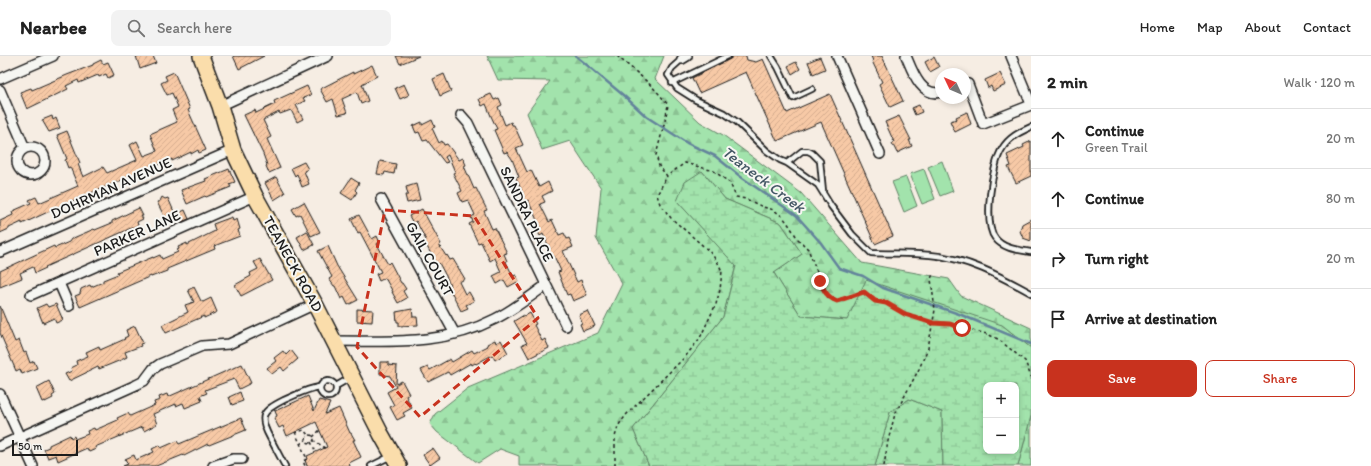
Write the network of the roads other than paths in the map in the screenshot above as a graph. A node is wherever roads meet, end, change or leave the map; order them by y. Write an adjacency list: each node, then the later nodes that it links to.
1 (53, 56): 10 (street)
2 (202, 56): 17 (main road, TEANECK ROAD)
3 (328, 56): 17 (street)
4 (728, 56): 11 (lane)
5 (771, 56): 12 (lane)
6 (837, 56): 22 (street)
7 (906, 56): 15 (street)
8 (1010, 56): 16 (street)
9 (685, 57): 11 (lane)
10 (0, 79)
11 (672, 83): 23 (lane)
12 (812, 89)
13 (0, 90): 20 (street)
14 (971, 92): 16 (street)
15 (935, 93)
16 (1031, 105)
17 (220, 106): 21 (main road, TEANECK ROAD)
18 (461, 115): 30 (street, SANDRA PLACE)
19 (1031, 127): 28 (lane)
20 (25, 148)
21 (233, 150): 25 (main road, TEANECK ROAD); 27 (street, DOHRMAN AVENUE)
22 (880, 154)
23 (787, 163): 24 (lane); 24 (lane)
24 (823, 193): 31 (lane)
25 (256, 196): 29 (street, PARKER LANE); 33 (main road, TEANECK ROAD)
26 (380, 199): 36 (street, GAIL COURT)
27 (0, 252)
28 (1031, 252)
29 (59, 283): 32 (street, PARKER LANE); 34 (street)
30 (546, 285): 35 (street, SANDRA PLACE); 36 (street)
31 (1031, 294)
32 (31, 295)
33 (315, 304): 37 (main road, TEANECK ROAD); 42 (street)
34 (69, 306)
35 (566, 326)
36 (455, 334): 37 (street)
37 (334, 341): 38 (main road, TEANECK ROAD)
38 (352, 377): 39 (lane); 45 (main road, TEANECK ROAD)
39 (336, 386): 40 (lane); 40 (lane)
40 (319, 387): 48 (lane)
41 (0, 394): 42 (street)
42 (20, 437): 43 (street); 46 (street)
43 (0, 446)
44 (242, 459): 47 (street)
45 (396, 461): 49 (lane)
46 (33, 466)
47 (213, 466)
48 (285, 466)
49 (371, 466)

